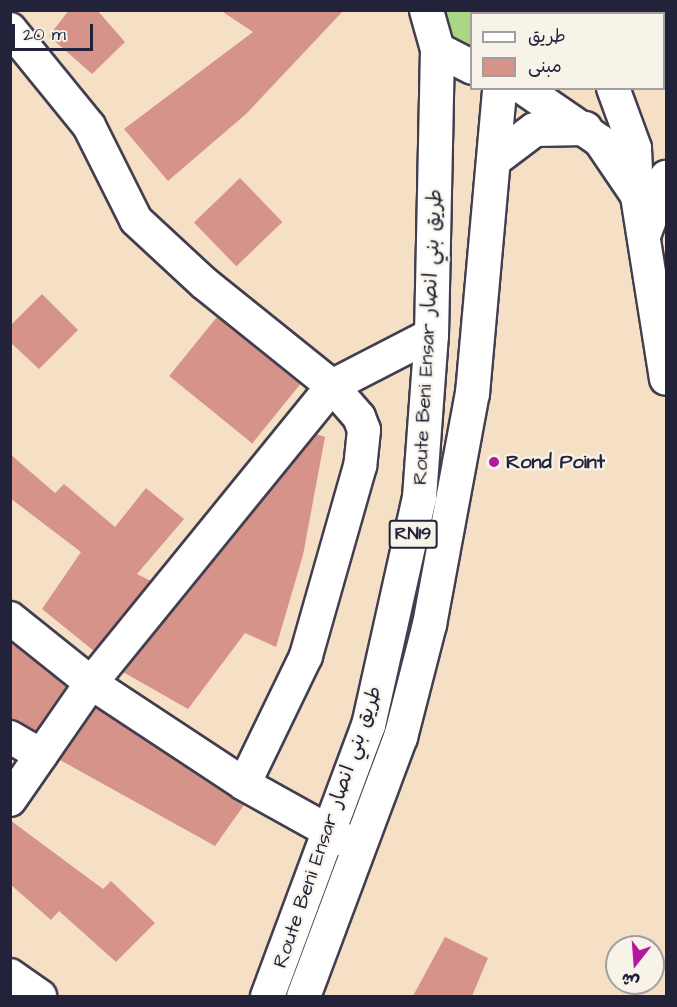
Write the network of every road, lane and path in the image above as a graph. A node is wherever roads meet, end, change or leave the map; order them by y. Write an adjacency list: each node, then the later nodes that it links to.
1 (426, 10): 3 (highway, RN19)
2 (10, 29): 16 (street)
3 (437, 49): 4 (highway); 14 (highway, Route Beni Ensar طريق بني انصار / RN19)
4 (470, 66)
5 (499, 90): 9 (highway, Route Beni Ensar طريق بني انصار / RN19)
6 (526, 90): 8 (street)
7 (614, 90): 11 (street)
8 (585, 128): 9 (highway); 11 (street)
9 (494, 160): 24 (highway, Route Beni Ensar طريق بني انصار / RN19)
10 (666, 177): 12 (street)
11 (637, 196): 12 (street)
12 (645, 233): 13 (street)
13 (661, 301): 15 (street)
14 (431, 335): 16 (street); 23 (highway, Route Beni Ensar طريق بني انصار / RN19)
15 (666, 379)
16 (332, 386): 18 (street); 21 (street)
17 (10, 618): 18 (street)
18 (91, 683): 20 (street); 21 (street)
19 (10, 737): 20 (street)
20 (41, 755): 22 (street)
21 (244, 784): 23 (street)
22 (10, 800)
23 (330, 834): 24 (street); 27 (highway, Route Beni Ensar طريق بني انصار / RN19)
24 (363, 849): 28 (highway, Route Beni Ensar طريق بني انصار / RN19)
25 (10, 975): 26 (street)
26 (40, 996)
27 (267, 996)
28 (303, 996)

